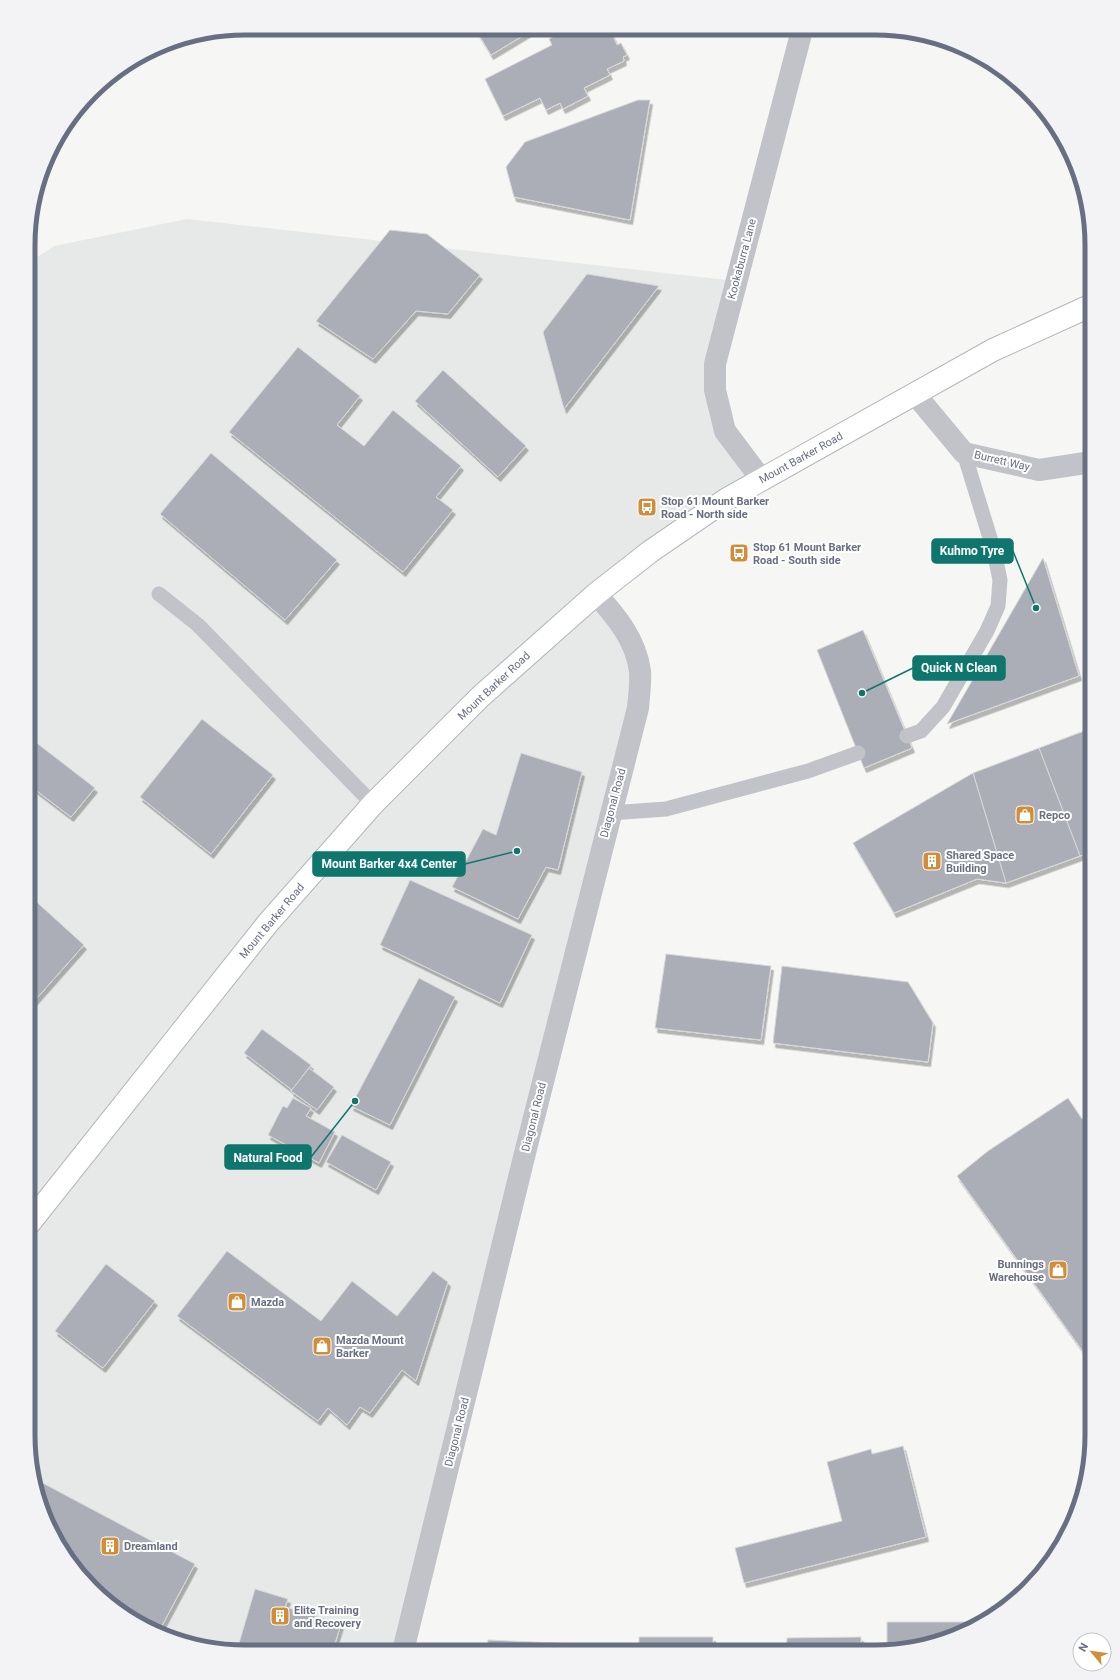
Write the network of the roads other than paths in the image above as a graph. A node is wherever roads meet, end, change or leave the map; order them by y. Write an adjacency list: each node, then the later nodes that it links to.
1 (801, 35): 6 (street, Kookaburra Lane)
2 (1085, 308): 3 (main road, Mount Barker Road)
3 (915, 394): 4 (street, Burrett Way); 6 (main road, Mount Barker Road)
4 (964, 452): 5 (street, Burrett Way); 9 (lane)
5 (1085, 463)
6 (762, 480): 8 (main road, Mount Barker Road)
7 (159, 594): 11 (lane)
8 (596, 594): 11 (main road, Mount Barker Road); 12 (street, Diagonal Road)
9 (907, 736)
10 (858, 753): 12 (lane)
11 (372, 804): 13 (main road, Mount Barker Road)
12 (610, 813): 14 (street, Diagonal Road)
13 (35, 1216)
14 (405, 1645)

